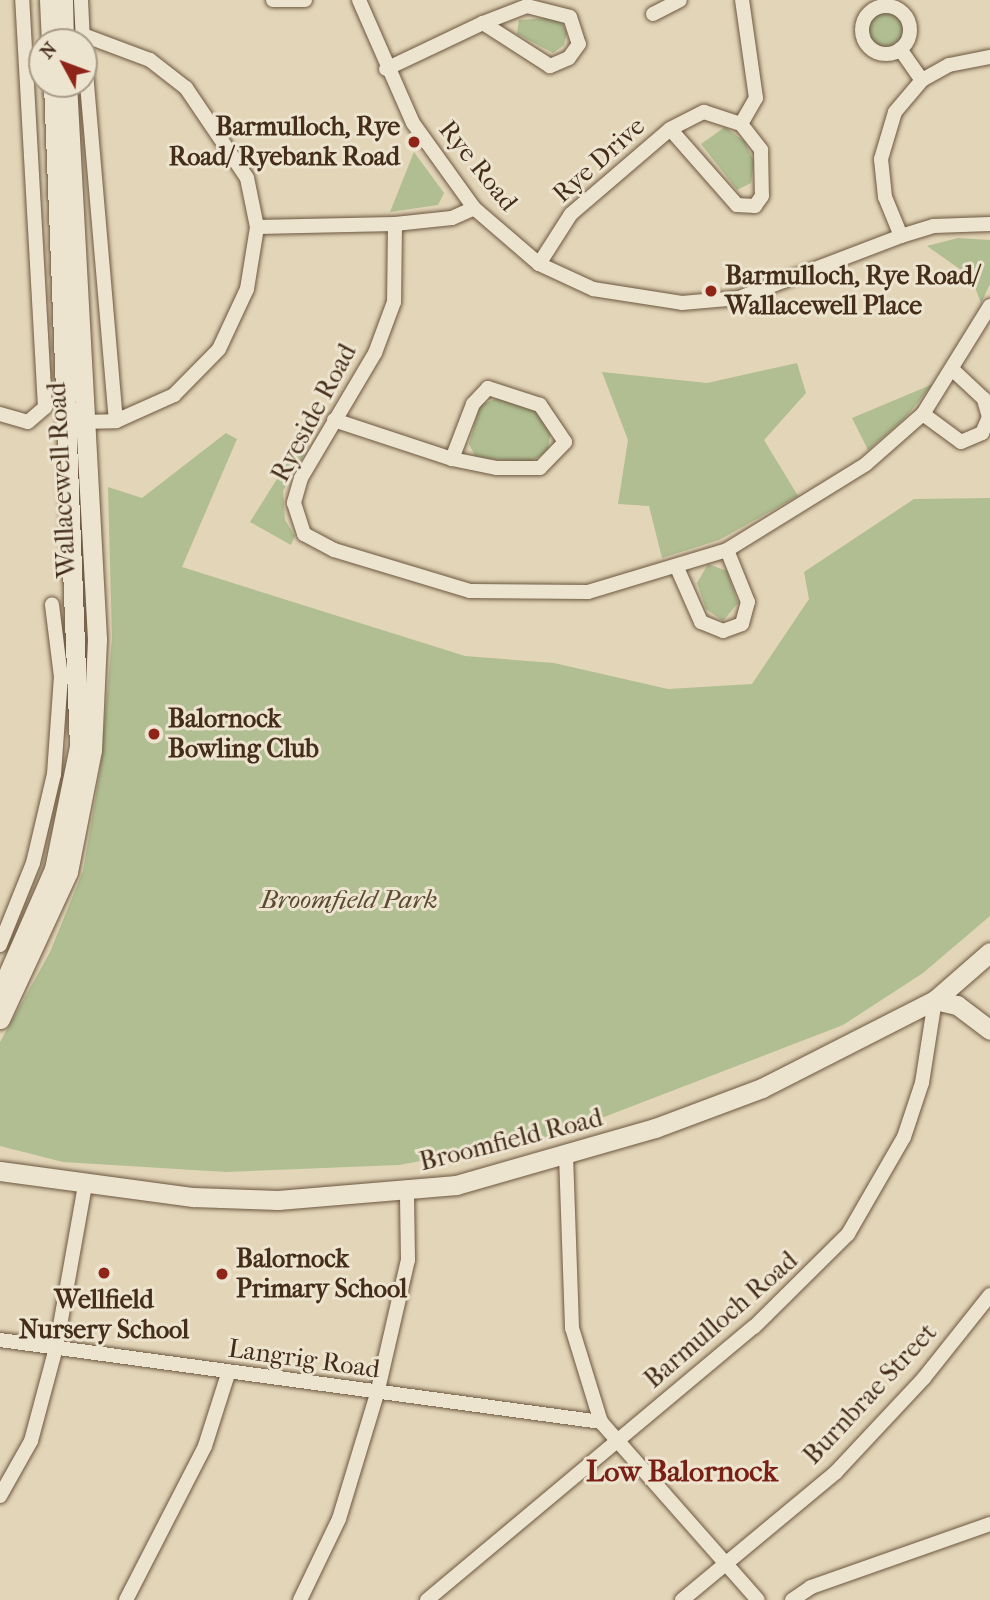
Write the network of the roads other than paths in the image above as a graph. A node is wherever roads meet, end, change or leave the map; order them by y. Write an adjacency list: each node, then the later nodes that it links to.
1 (49, 0): 12 (street)
2 (63, 0): 13 (street)
3 (81, 0): 14 (street)
4 (273, 0): 5 (street)
5 (305, 0)
6 (359, 0): 18 (street, Rye Road)
7 (680, 0): 10 (street)
8 (742, 0): 23 (street)
9 (20, 1): 27 (street, Wallacewell Road)
10 (653, 14)
11 (483, 23): 11 (street); 18 (street)
12 (50, 28)
13 (74, 28)
14 (80, 28)
15 (98, 47): 30 (street)
16 (900, 49): 19 (street)
17 (990, 57): 19 (street)
18 (386, 69): 25 (street, Rye Road)
19 (922, 80): 31 (street)
20 (54, 98): 26 (street, Wallacewell Road)
21 (67, 98): 26 (street, Wallacewell Road)
22 (84, 98): 38 (street)
23 (741, 124): 24 (street, Rye Drive); 24 (street, Rye Drive)
24 (670, 129): 32 (street, Rye Drive)
25 (474, 208): 28 (street); 32 (street, Rye Road)
26 (67, 218): 27 (street); 39 (street, Wallacewell Road)
27 (33, 220): 35 (street, Wallacewell Road)
28 (396, 224): 30 (street); 37 (street, Ryeside Road)
29 (990, 224): 31 (street, Rye Road)
30 (257, 227): 38 (street)
31 (901, 236): 32 (street, Rye Road)
32 (539, 264)
33 (990, 306): 34 (street, Ryeside Road)
34 (955, 372): 36 (street, Ryeside Road); 36 (street)
35 (0, 414)
36 (923, 414): 41 (street, Ryeside Road)
37 (334, 420): 40 (street); 42 (street, Ryeside Road)
38 (116, 421): 39 (street)
39 (77, 422): 45 (street, Wallacewell Road)
40 (452, 459): 40 (street)
41 (727, 550): 42 (street, Ryeside Road); 42 (street)
42 (678, 570)
43 (52, 605): 44 (street, Wallacewell Road)
44 (33, 863): 45 (street); 46 (street, Wallacewell Road)
45 (61, 870): 48 (street, Wallacewell Road); 50 (street, Wallacewell Road)
46 (0, 945)
47 (990, 952): 49 (street, Broomfield Road)
48 (0, 992)
49 (934, 1000): 51 (street); 52 (street, Broomfield Road); 62 (street, Barmulloch Road)
50 (0, 1019)
51 (990, 1030)
52 (566, 1155): 55 (street, Broomfield Road); 61 (street)
53 (0, 1171): 54 (street, Broomfield Road)
54 (85, 1185): 55 (street, Broomfield Road); 58 (street)
55 (407, 1193): 60 (street)
56 (990, 1295): 65 (street, Burnbrae Street)
57 (0, 1340): 58 (street, Langrig Road)
58 (56, 1348): 59 (street, Langrig Road); 63 (street)
59 (228, 1374): 60 (street, Langrig Road); 66 (street)
60 (377, 1394): 61 (street, Langrig Road); 67 (street)
61 (601, 1422): 62 (street)
62 (621, 1438): 65 (street); 68 (street, Barmulloch Road)
63 (0, 1496)
64 (990, 1524): 71 (street)
65 (726, 1563): 69 (street, Burnbrae Street); 70 (street)
66 (127, 1600)
67 (300, 1600)
68 (427, 1600)
69 (682, 1600)
70 (758, 1600)
71 (792, 1600)

